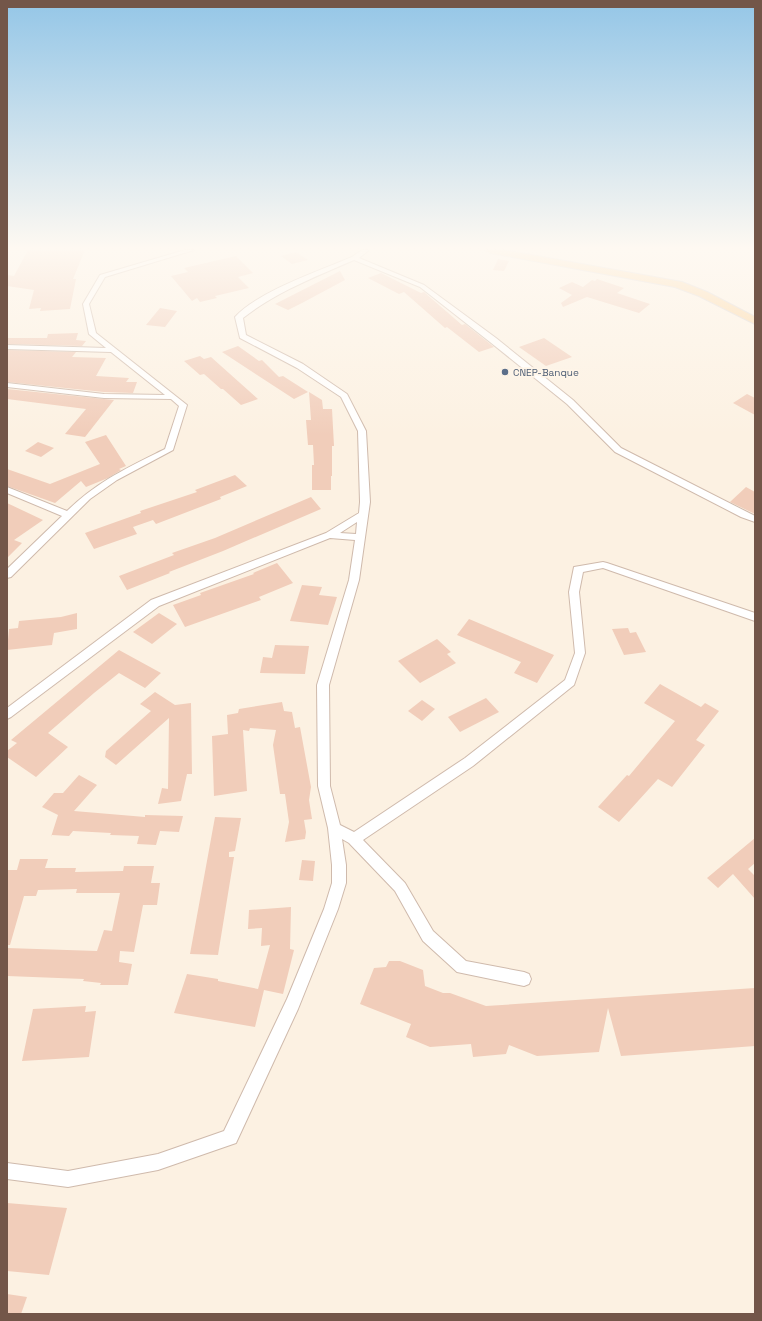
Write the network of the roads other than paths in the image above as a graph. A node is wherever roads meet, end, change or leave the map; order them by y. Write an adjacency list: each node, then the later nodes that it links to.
1 (88, 312): 7 (street)
2 (245, 312): 12 (street)
3 (456, 312): 13 (street)
4 (737, 312): 5 (main road)
5 (755, 321)
6 (7, 347): 7 (street)
7 (113, 350): 9 (street)
8 (7, 385): 9 (street)
9 (172, 397): 11 (street)
10 (7, 490): 11 (street)
11 (68, 515): 16 (street)
12 (363, 515): 14 (street); 15 (street)
13 (755, 519)
14 (329, 535): 15 (street); 18 (street)
15 (360, 537): 19 (street)
16 (7, 575)
17 (755, 617): 20 (street)
18 (7, 714)
19 (334, 828): 20 (street); 22 (street)
20 (354, 839): 21 (street)
21 (524, 979)
22 (7, 1171)

